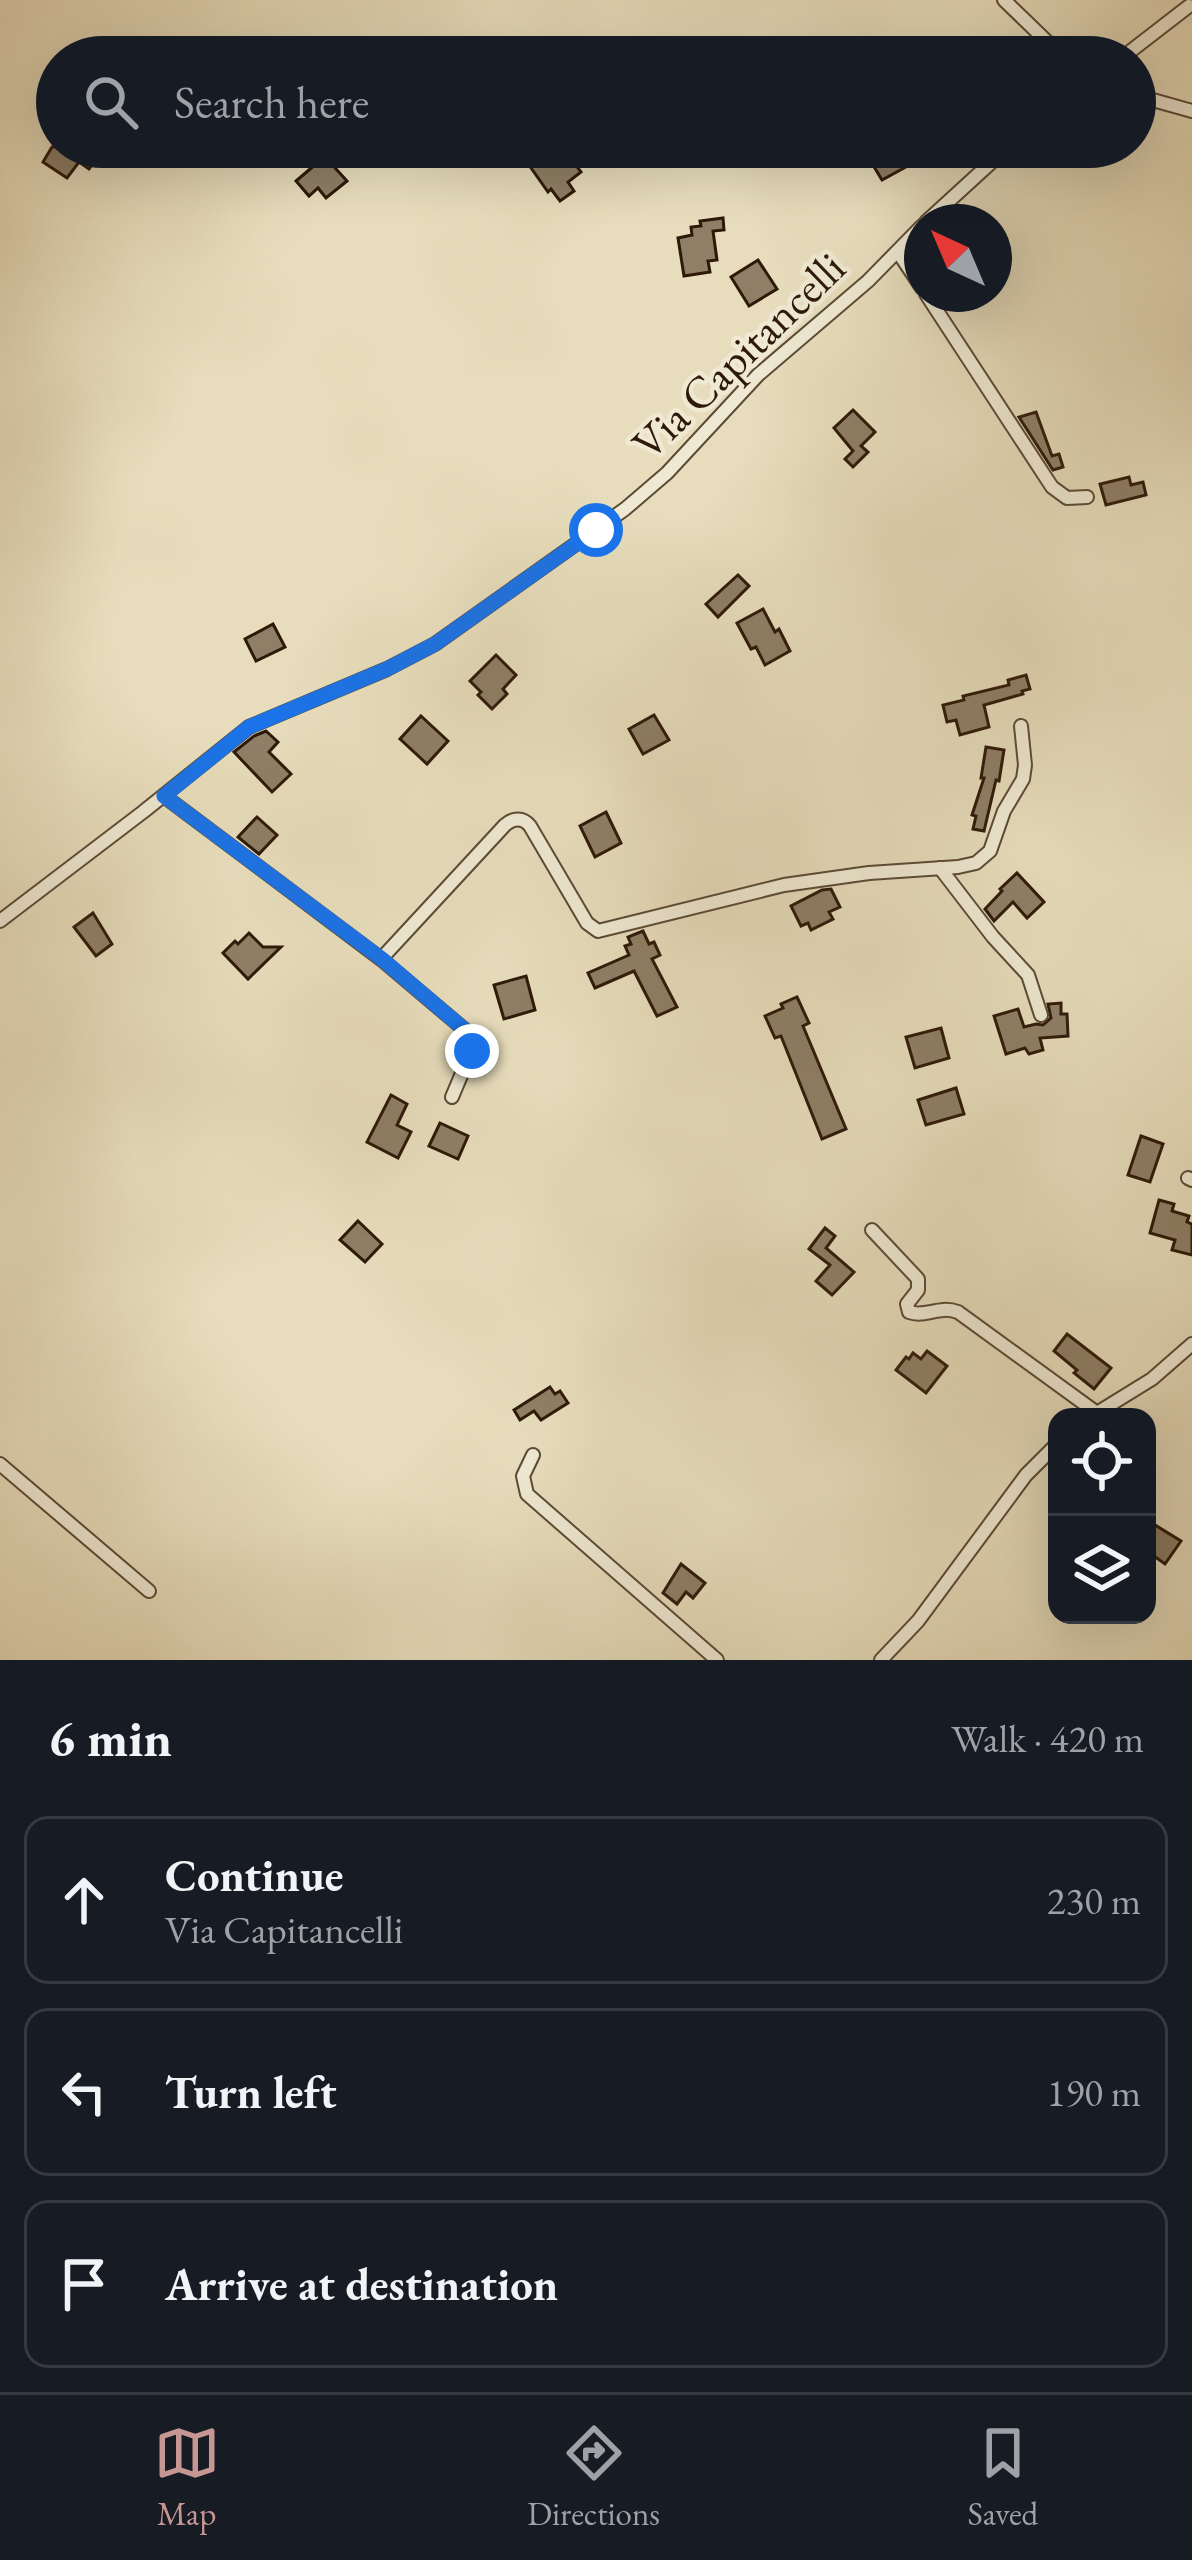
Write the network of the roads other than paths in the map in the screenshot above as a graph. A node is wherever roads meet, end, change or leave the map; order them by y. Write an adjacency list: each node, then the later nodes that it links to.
1 (1004, 0): 3 (street)
2 (1189, 6): 4 (street)
3 (1041, 36)
4 (1150, 36)
5 (1156, 101): 6 (street)
6 (1192, 111)
7 (985, 168): 8 (street, Via Capitancelli)
8 (946, 204)
9 (904, 246): 10 (street, Via Capitancelli)
10 (898, 252): 11 (street); 15 (street, Via Capitancelli)
11 (904, 261)
12 (938, 312): 13 (street)
13 (1087, 497)
14 (1021, 726): 16 (street)
15 (164, 796): 17 (street, Via Capitancelli); 18 (street)
16 (940, 868): 18 (street); 19 (street)
17 (0, 920)
18 (382, 959): 20 (street)
19 (1041, 1015)
20 (452, 1097)
21 (872, 1230): 23 (street)
22 (1192, 1344): 24 (street)
23 (1085, 1408)
24 (1105, 1408)
25 (1048, 1453): 30 (street)
26 (533, 1455): 29 (street)
27 (0, 1464): 28 (street)
28 (149, 1591)
29 (717, 1660)
30 (881, 1660)

